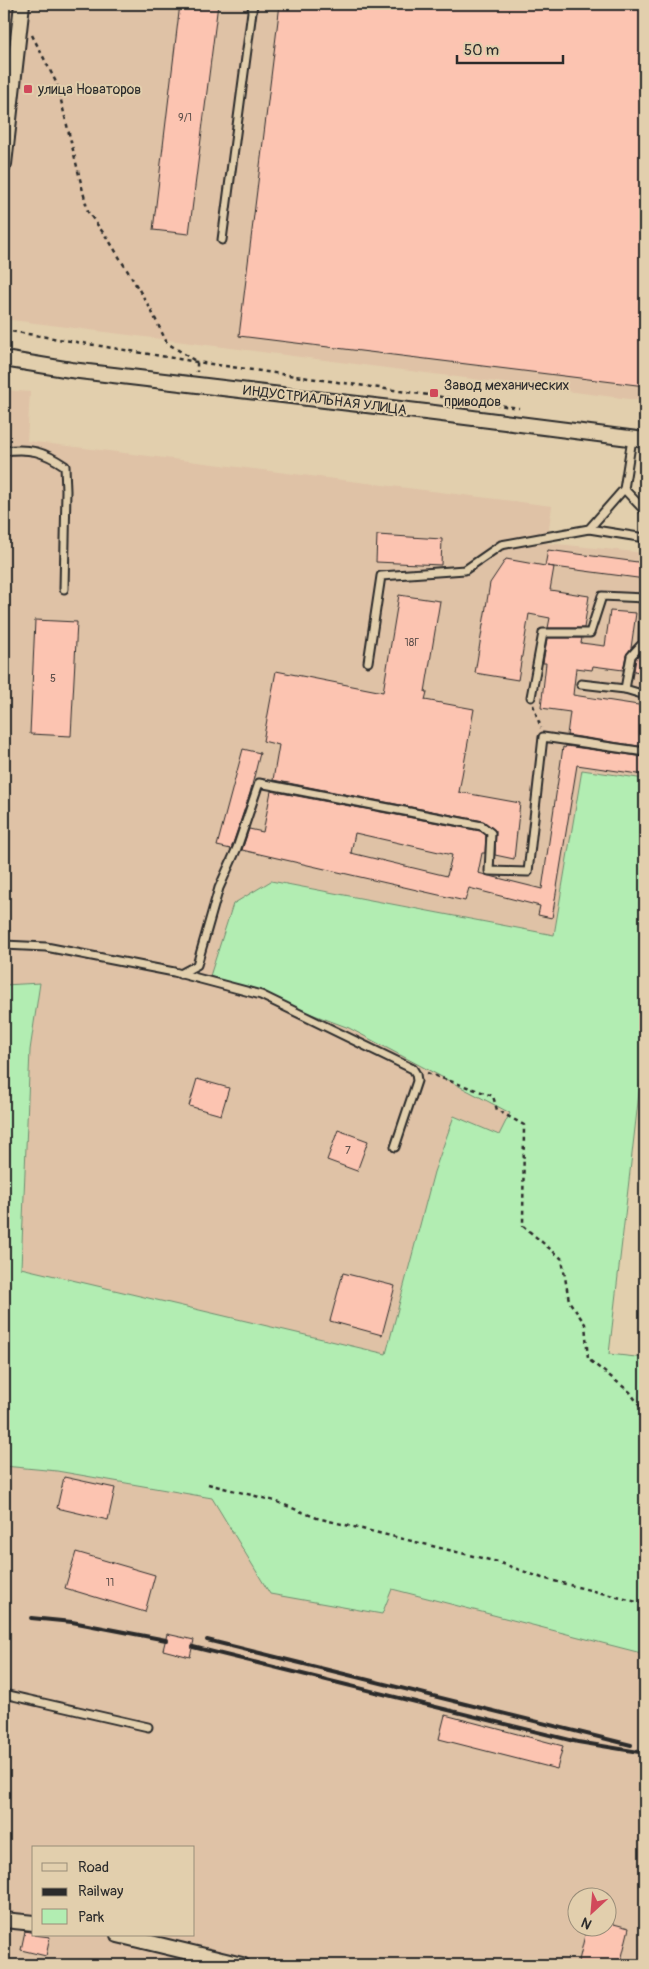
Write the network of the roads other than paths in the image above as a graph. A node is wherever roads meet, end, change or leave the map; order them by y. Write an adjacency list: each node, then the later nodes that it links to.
1 (22, 4): 3 (street)
2 (253, 4): 4 (lane)
3 (4, 164)
4 (222, 240)
5 (4, 359): 6 (street, ИНДУСТРИАЛЬНАЯ УЛИЦА)
6 (638, 440): 8 (lane)
7 (4, 451): 12 (lane)
8 (624, 489): 9 (lane); 10 (lane)
9 (645, 511)
10 (589, 529): 11 (lane); 15 (lane)
11 (645, 538)
12 (64, 589)
13 (645, 598): 14 (lane); 19 (lane)
14 (644, 643): 17 (lane)
15 (368, 662)
16 (582, 684): 17 (lane)
17 (625, 689): 18 (lane)
18 (645, 695)
19 (531, 698)
20 (645, 752): 22 (lane)
21 (4, 944): 22 (lane)
22 (180, 974): 23 (lane)
23 (396, 1147)
24 (4, 1694): 25 (lane)
25 (148, 1727)
26 (4, 1920): 27 (street)
27 (32, 1924)
28 (122, 1936): 29 (street)
29 (242, 1965)

